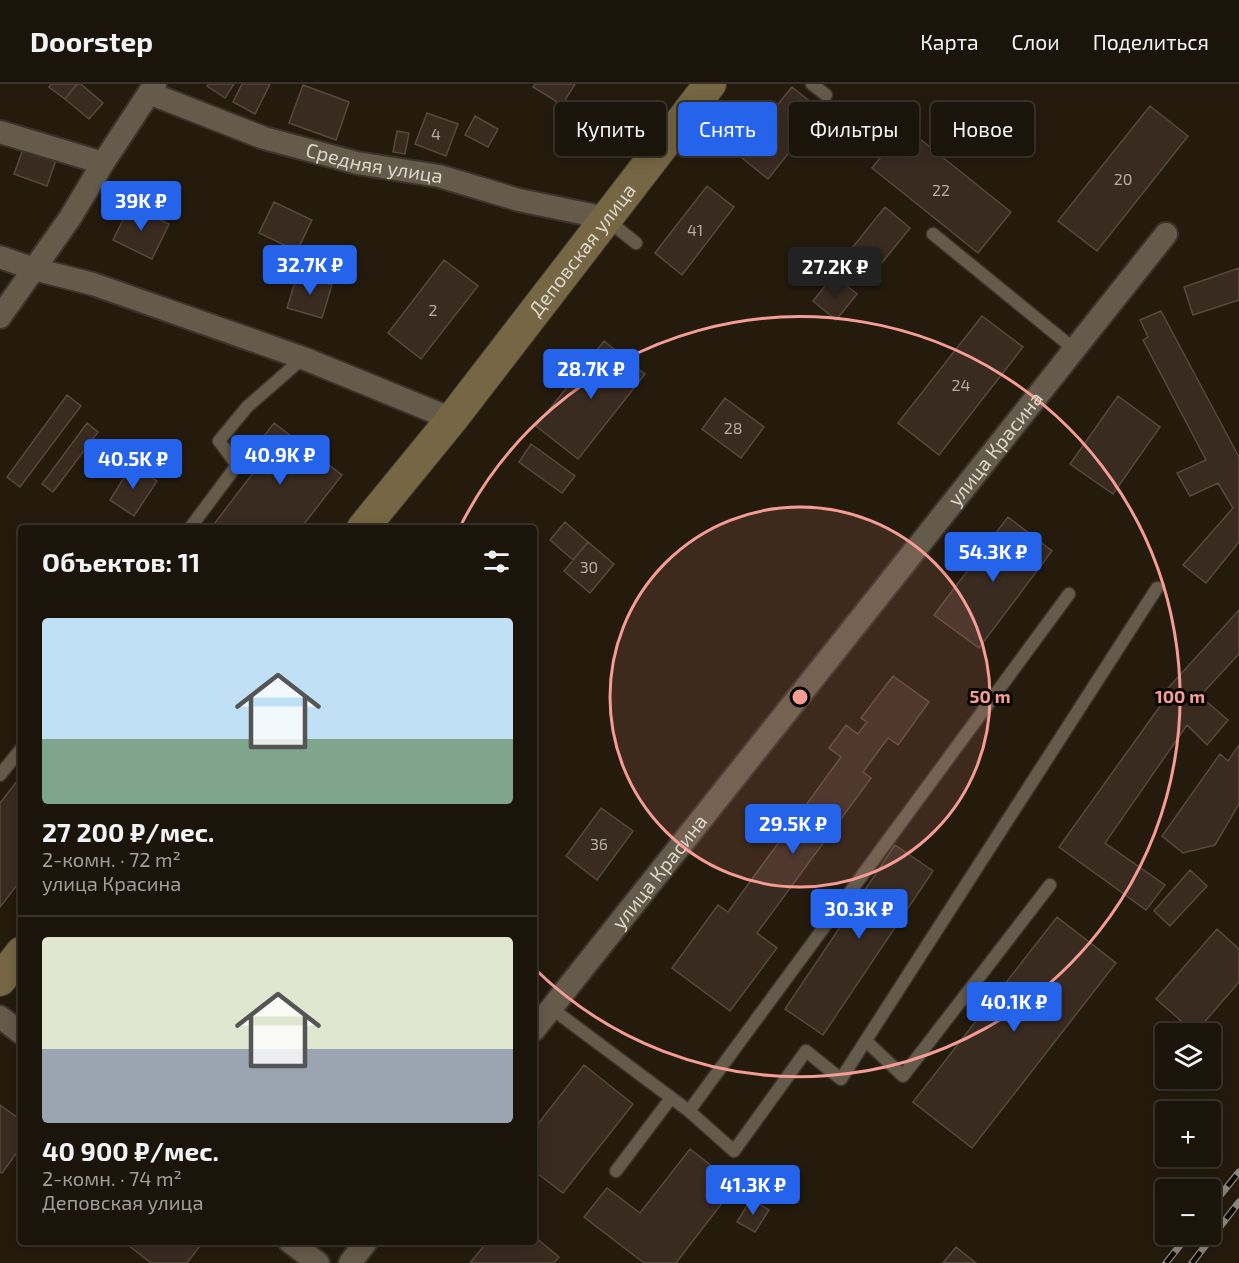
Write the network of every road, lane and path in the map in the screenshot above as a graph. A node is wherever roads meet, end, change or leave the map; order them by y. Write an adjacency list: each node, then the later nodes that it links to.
1 (710, 84): 7 (main road, Деповская улица)
2 (812, 84): 4 (lane)
3 (152, 88): 6 (street); 7 (street, Средняя улица)
4 (826, 95)
5 (0, 132): 6 (street)
6 (103, 163): 12 (street)
7 (606, 218): 10 (lane); 16 (main road, Деповская улица)
8 (933, 234): 14 (lane)
9 (1166, 234): 14 (street, улица Красина)
10 (636, 243)
11 (0, 257): 12 (street)
12 (34, 269): 13 (street); 15 (street)
13 (0, 317)
14 (1074, 350): 26 (street, улица Красина)
15 (303, 358): 16 (street); 17 (lane)
16 (452, 419): 18 (main road, Деповская улица)
17 (192, 525)
18 (365, 525)
19 (1157, 588): 30 (lane)
20 (1069, 594): 32 (lane)
21 (18, 753): 22 (lane)
22 (0, 775)
23 (1050, 885): 30 (lane)
24 (18, 957): 25 (main road)
25 (0, 980)
26 (551, 1008): 28 (street, улица Красина); 31 (lane)
27 (0, 1017): 29 (street)
28 (537, 1026)
29 (18, 1031)
30 (866, 1041): 32 (lane)
31 (672, 1098): 32 (lane); 33 (lane)
32 (689, 1111)
33 (616, 1171)
34 (294, 1245): 36 (street)
35 (364, 1245): 37 (street)
36 (318, 1263)
37 (350, 1263)

